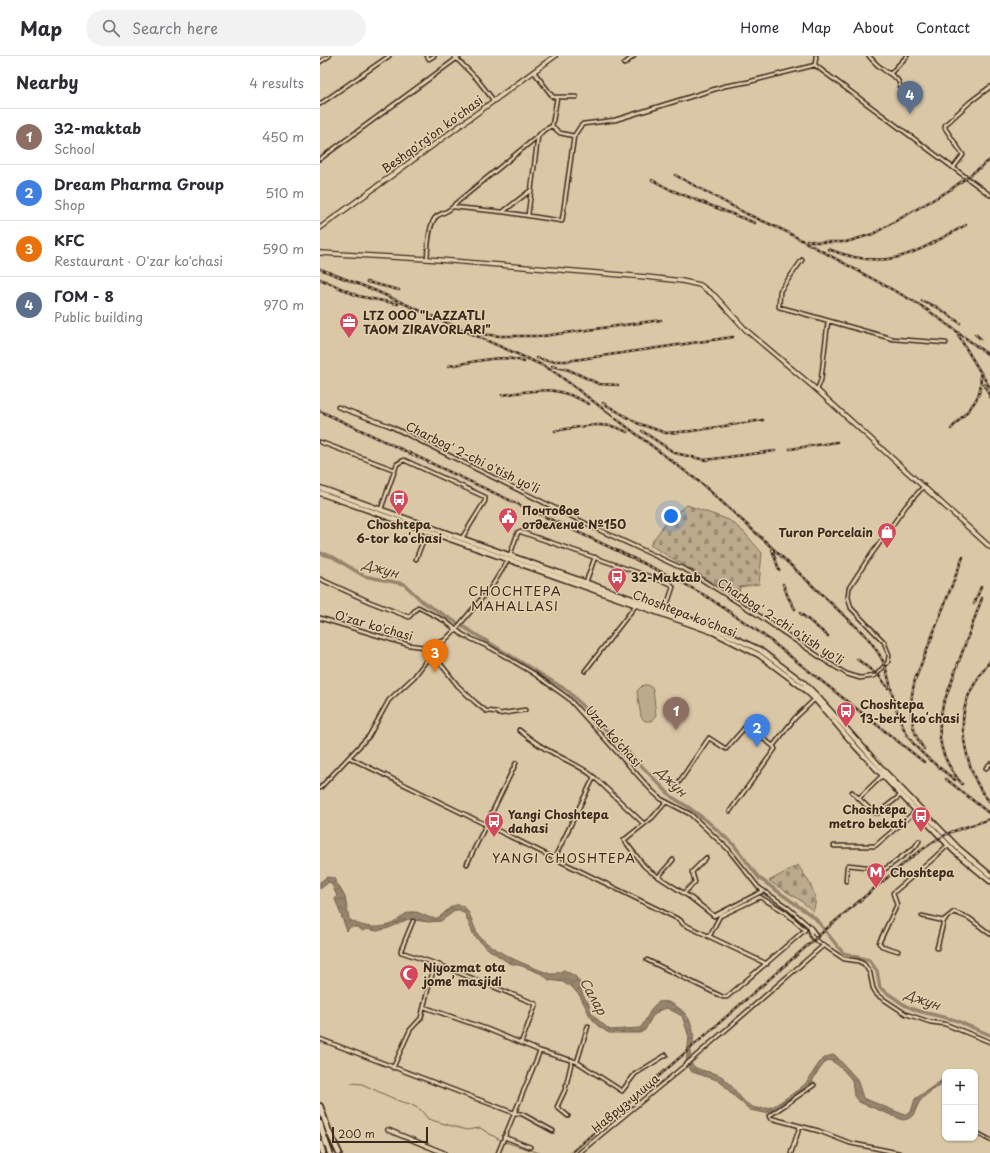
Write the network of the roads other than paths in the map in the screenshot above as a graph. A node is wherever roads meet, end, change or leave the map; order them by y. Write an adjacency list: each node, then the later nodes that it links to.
1 (329, 56): 13 (street)
2 (389, 56): 23 (street)
3 (426, 56): 4 (street)
4 (434, 56)
5 (454, 56): 12 (street)
6 (460, 56): 12 (street)
7 (555, 56): 16 (street, Beshqo'rg'on ko'chasi)
8 (634, 56): 14 (street)
9 (816, 56): 15 (street)
10 (869, 56): 17 (street)
11 (907, 56): 17 (street)
12 (457, 59): 22 (street); 27 (street)
13 (320, 62)
14 (624, 64)
15 (815, 65): 26 (street); 28 (street)
16 (534, 72): 21 (street); 22 (street, Beshqo'rg'on ko'chasi)
17 (890, 74): 18 (street)
18 (900, 86)
19 (990, 88): 28 (street)
20 (576, 97): 21 (street)
21 (557, 98): 24 (street)
22 (494, 101): 34 (street, Beshqo'rg'on ko'chasi)
23 (320, 104)
24 (552, 126): 25 (street); 26 (street)
25 (538, 136): 29 (street); 31 (street)
26 (574, 136): 33 (street)
27 (320, 159)
28 (954, 168): 30 (street)
29 (531, 190): 32 (street); 33 (street)
30 (990, 196)
31 (453, 207): 32 (street); 36 (street)
32 (503, 212): 33 (street)
33 (528, 215)
34 (320, 228)
35 (320, 253): 36 (street)
36 (427, 259): 40 (street)
37 (802, 260): 38 (street)
38 (828, 320): 39 (street); 40 (street)
39 (946, 343)
40 (817, 390): 44 (street)
41 (338, 407): 44 (street, Charbog' 2-chi o'tish yo'li)
42 (320, 442): 43 (street)
43 (395, 470): 48 (street); 50 (street)
44 (924, 486): 51 (street)
45 (320, 488): 47 (main road, Choshtepa ko'chasi)
46 (320, 493): 47 (main road, Choshtepa ko'chasi)
47 (348, 501): 48 (main road, Choshtepa ko'chasi); 49 (main road, Choshtepa ko'chasi)
48 (381, 509): 50 (main road, Choshtepa ko'chasi)
49 (427, 530): 52 (main road, Choshtepa ko'chasi); 54 (street)
50 (462, 538): 52 (main road, Choshtepa ko'chasi)
51 (990, 546)
52 (509, 557): 53 (street); 55 (main road, Choshtepa ko'chasi); 61 (street)
53 (595, 557): 57 (street); 59 (street)
54 (416, 559)
55 (554, 573): 57 (main road, Choshtepa ko'chasi); 58 (main road, Choshtepa ko'chasi)
56 (320, 579): 61 (street, Uzar ko'chasi)
57 (586, 582): 59 (main road, Choshtepa ko'chasi)
58 (636, 605): 62 (main road, Choshtepa ko'chasi); 66 (street)
59 (665, 611): 62 (main road, Choshtepa ko'chasi)
60 (320, 618): 64 (street, O'zar ko'chasi)
61 (457, 628): 63 (street); 82 (street, Uzar ko'chasi)
62 (734, 639): 67 (main road, Choshtepa ko'chasi); 94 (main road, Choshtepa ko'chasi)
63 (443, 641): 64 (street); 65 (street)
64 (424, 647): 65 (street)
65 (432, 654): 68 (street); 71 (street)
66 (585, 670)
67 (815, 699): 70 (street); 75 (main road, Choshtepa ko'chasi)
68 (525, 710)
69 (519, 730): 76 (street)
70 (773, 746): 78 (street); 83 (street)
71 (350, 758): 77 (street); 86 (street)
72 (516, 763): 86 (street)
73 (990, 764): 74 (street)
74 (986, 768)
75 (883, 775): 80 (main road, Choshtepa ko'chasi); 81 (street)
76 (594, 777): 85 (street); 91 (street)
77 (320, 788)
78 (675, 788)
79 (852, 792): 81 (street)
80 (901, 795): 81 (street); 84 (main road, Choshtepa ko'chasi)
81 (859, 798)
82 (666, 802): 85 (street); 98 (street, Uzar ko'chasi)
83 (730, 810)
84 (916, 811): 88 (main road, Choshtepa ko'chasi); 89 (street)
85 (644, 824): 95 (street)
86 (486, 826): 91 (street); 93 (street)
87 (918, 841): 96 (street)
88 (948, 845): 97 (main road, Choshtepa ko'chasi); 110 (street)
89 (834, 846)
90 (706, 858): 99 (street)
91 (554, 859): 107 (street)
92 (673, 860): 95 (street)
93 (468, 864)
94 (990, 874)
95 (659, 876): 99 (street)
96 (846, 881)
97 (990, 881)
98 (763, 891): 99 (street); 103 (street, Uzar ko'chasi)
99 (684, 893)
100 (922, 916): 102 (street)
101 (413, 921): 112 (street)
102 (944, 921): 105 (street); 109 (street)
103 (810, 928): 104 (street); 106 (street, Uzar ko'chasi); 108 (street)
104 (805, 930): 107 (street); 113 (street)
105 (990, 934)
106 (816, 935)
107 (709, 937): 113 (street)
108 (824, 945): 117 (street); 145 (street, Навруз улица)
109 (937, 948)
110 (898, 951)
111 (647, 960): 113 (street)
112 (437, 964): 114 (street); 118 (street)
113 (767, 964)
114 (424, 1007): 118 (street); 123 (street)
115 (588, 1026): 122 (street)
116 (320, 1040): 123 (street)
117 (990, 1042)
118 (521, 1043): 119 (street)
119 (540, 1051): 121 (street); 126 (street)
120 (666, 1055): 122 (street)
121 (572, 1060): 122 (street); 127 (street)
122 (577, 1062)
123 (393, 1068): 126 (street)
124 (814, 1085): 129 (street)
125 (320, 1106): 142 (highway)
126 (514, 1113): 132 (street); 134 (street)
127 (568, 1116)
128 (320, 1122): 130 (highway)
129 (800, 1126): 139 (street); 146 (street)
130 (321, 1130): 137 (highway)
131 (388, 1130): 143 (street)
132 (553, 1131)
133 (978, 1134): 135 (street)
134 (504, 1137): 138 (street); 144 (street)
135 (990, 1140)
136 (320, 1143): 140 (highway)
137 (327, 1146): 140 (highway); 141 (highway)
138 (530, 1147)
139 (883, 1151): 147 (street)
140 (324, 1153)
141 (330, 1153)
142 (339, 1153)
143 (444, 1153)
144 (498, 1153)
145 (579, 1153)
146 (791, 1153)
147 (899, 1153)

